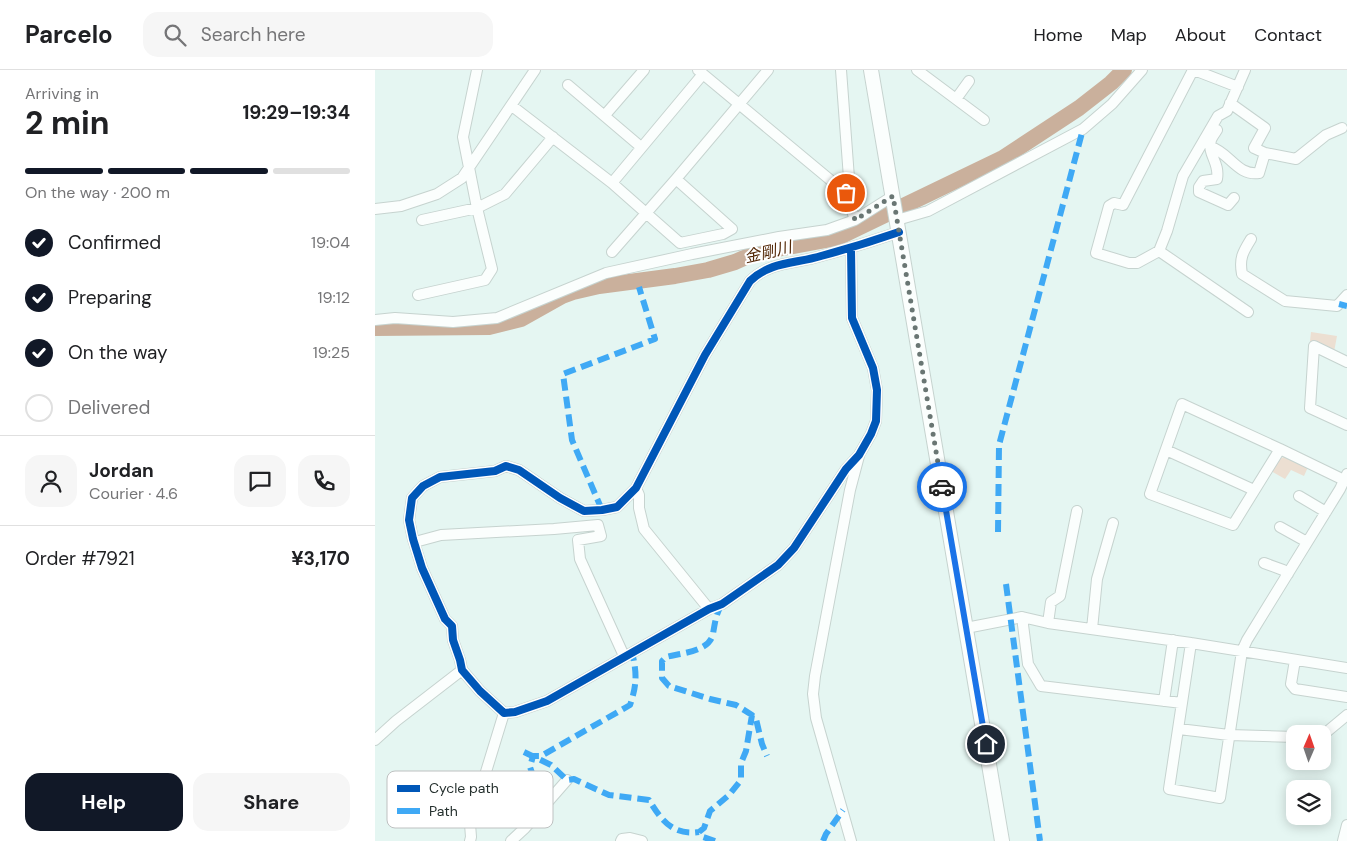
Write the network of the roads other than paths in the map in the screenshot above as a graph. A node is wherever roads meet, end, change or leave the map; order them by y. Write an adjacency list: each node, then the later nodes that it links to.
1 (477, 70): 26 (street)
2 (535, 70): 17 (street)
3 (644, 70): 19 (street)
4 (768, 70): 16 (street)
5 (841, 70): 29 (street)
6 (871, 70): 34 (main road)
7 (917, 70): 15 (street)
8 (1142, 70): 34 (street)
9 (1194, 70): 14 (street); 39 (street)
10 (1245, 70): 14 (street)
11 (700, 72): 16 (street); 23 (street)
12 (969, 81): 15 (street)
13 (568, 84): 19 (street)
14 (1238, 87): 18 (street)
15 (955, 98): 20 (street)
16 (739, 105): 27 (street); 29 (street)
17 (512, 106): 22 (street); 26 (street)
18 (1229, 107): 24 (street); 25 (street); 39 (street)
19 (605, 115): 23 (street)
20 (984, 120)
21 (1342, 128): 25 (street)
22 (553, 137): 28 (street); 31 (street)
23 (641, 147): 28 (street)
24 (1211, 147): 25 (street); 30 (street)
25 (1265, 153)
26 (469, 167): 31 (street); 32 (street)
27 (676, 180): 33 (street); 33 (street)
28 (612, 183): 33 (street)
29 (846, 193): 36 (street)
30 (1233, 198)
31 (477, 208): 35 (street); 41 (street)
32 (375, 209)
33 (645, 213): 40 (street)
34 (896, 213): 36 (street); 38 (street); 65 (main road)
35 (422, 220)
36 (855, 220): 44 (street)
37 (1251, 239): 42 (street)
38 (851, 248): 49 (street); 51 (street)
39 (1159, 251): 43 (street)
40 (612, 252)
41 (418, 295)
42 (1347, 295)
43 (1248, 312)
44 (375, 320)
45 (1347, 362): 46 (street)
46 (1347, 425)
47 (1280, 449): 48 (street); 50 (street); 52 (street)
48 (1166, 450): 52 (street); 52 (street)
49 (859, 455): 62 (street); 94 (street)
50 (1346, 477): 55 (street)
51 (636, 488): 58 (street); 62 (street)
52 (1254, 490)
53 (1299, 496): 55 (street)
54 (1077, 511): 64 (street)
55 (1326, 512): 59 (street)
56 (1113, 522): 66 (street)
57 (1280, 527): 59 (street)
58 (415, 542): 70 (street); 73 (street)
59 (1307, 542): 61 (street)
60 (1264, 563): 61 (street)
61 (1288, 574): 69 (street)
62 (709, 609): 70 (street)
63 (1022, 617): 64 (street); 65 (street); 75 (street)
64 (1047, 623): 66 (street)
65 (966, 628): 95 (main road)
66 (1092, 629): 67 (street)
67 (1173, 640): 68 (street); 75 (street)
68 (1191, 643): 69 (street); 76 (street)
69 (1242, 650): 71 (street); 81 (street)
70 (624, 656): 77 (street)
71 (1295, 660): 72 (street); 74 (street)
72 (1347, 668)
73 (462, 670): 77 (street); 83 (street)
74 (1347, 697)
75 (1164, 701): 76 (street)
76 (1182, 703): 80 (street)
77 (504, 713): 84 (street)
78 (1347, 715): 79 (street)
79 (1331, 728)
80 (1179, 729): 81 (street); 81 (street)
81 (1229, 735): 82 (street)
82 (1286, 737)
83 (375, 740)
84 (486, 771)
85 (567, 780): 86 (street)
86 (553, 796)
87 (1347, 825): 96 (street)
88 (470, 828): 90 (street)
89 (525, 828): 91 (street)
90 (469, 841)
91 (511, 841)
92 (621, 841): 93 (street)
93 (642, 841)
94 (851, 841)
95 (1002, 841)
96 (1343, 841)

